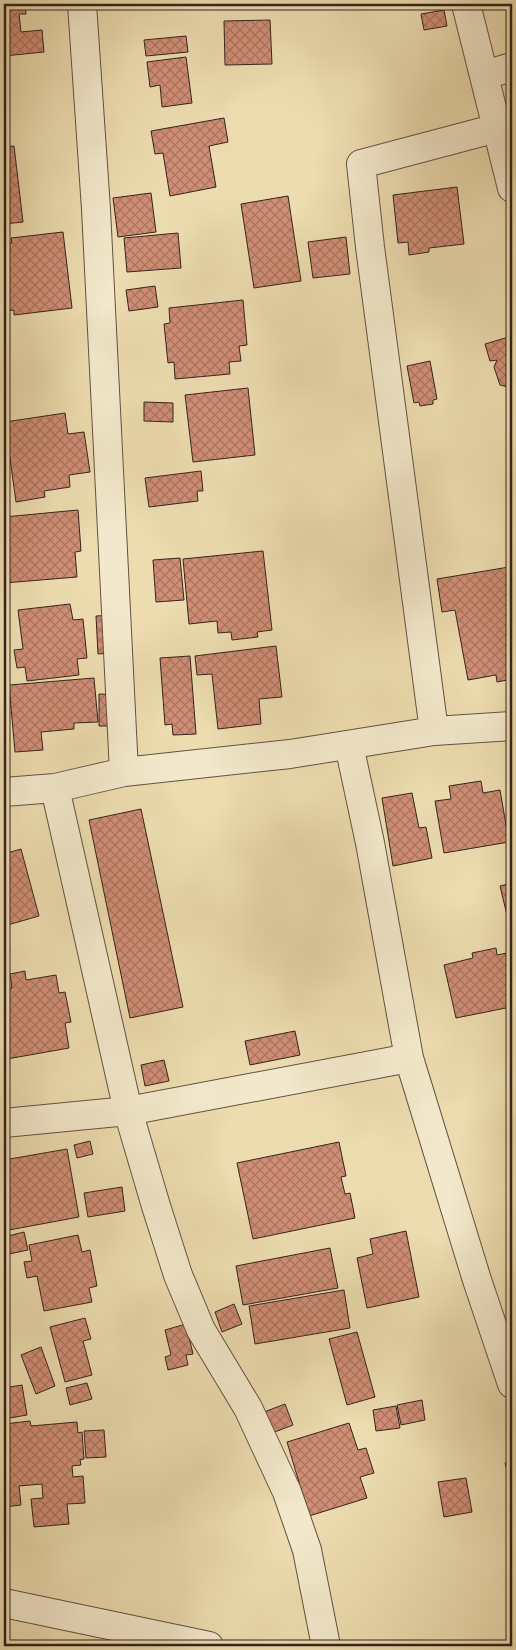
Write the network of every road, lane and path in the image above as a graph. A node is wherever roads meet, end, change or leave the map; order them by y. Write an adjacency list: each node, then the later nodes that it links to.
1 (82, 4): 10 (street)
2 (466, 4): 4 (street)
3 (512, 67): 4 (street)
4 (485, 75): 5 (street)
5 (497, 128): 6 (street); 8 (street)
6 (512, 188)
7 (512, 726): 8 (street)
8 (434, 731): 9 (street)
9 (349, 745): 10 (street); 13 (street)
10 (124, 772): 11 (street)
11 (55, 788): 12 (street); 14 (street)
12 (4, 792)
13 (409, 1058): 14 (street); 16 (street)
14 (128, 1111): 15 (street); 19 (street)
15 (4, 1123)
16 (512, 1384)
17 (4, 1603): 18 (street)
18 (208, 1646)
19 (326, 1646)

